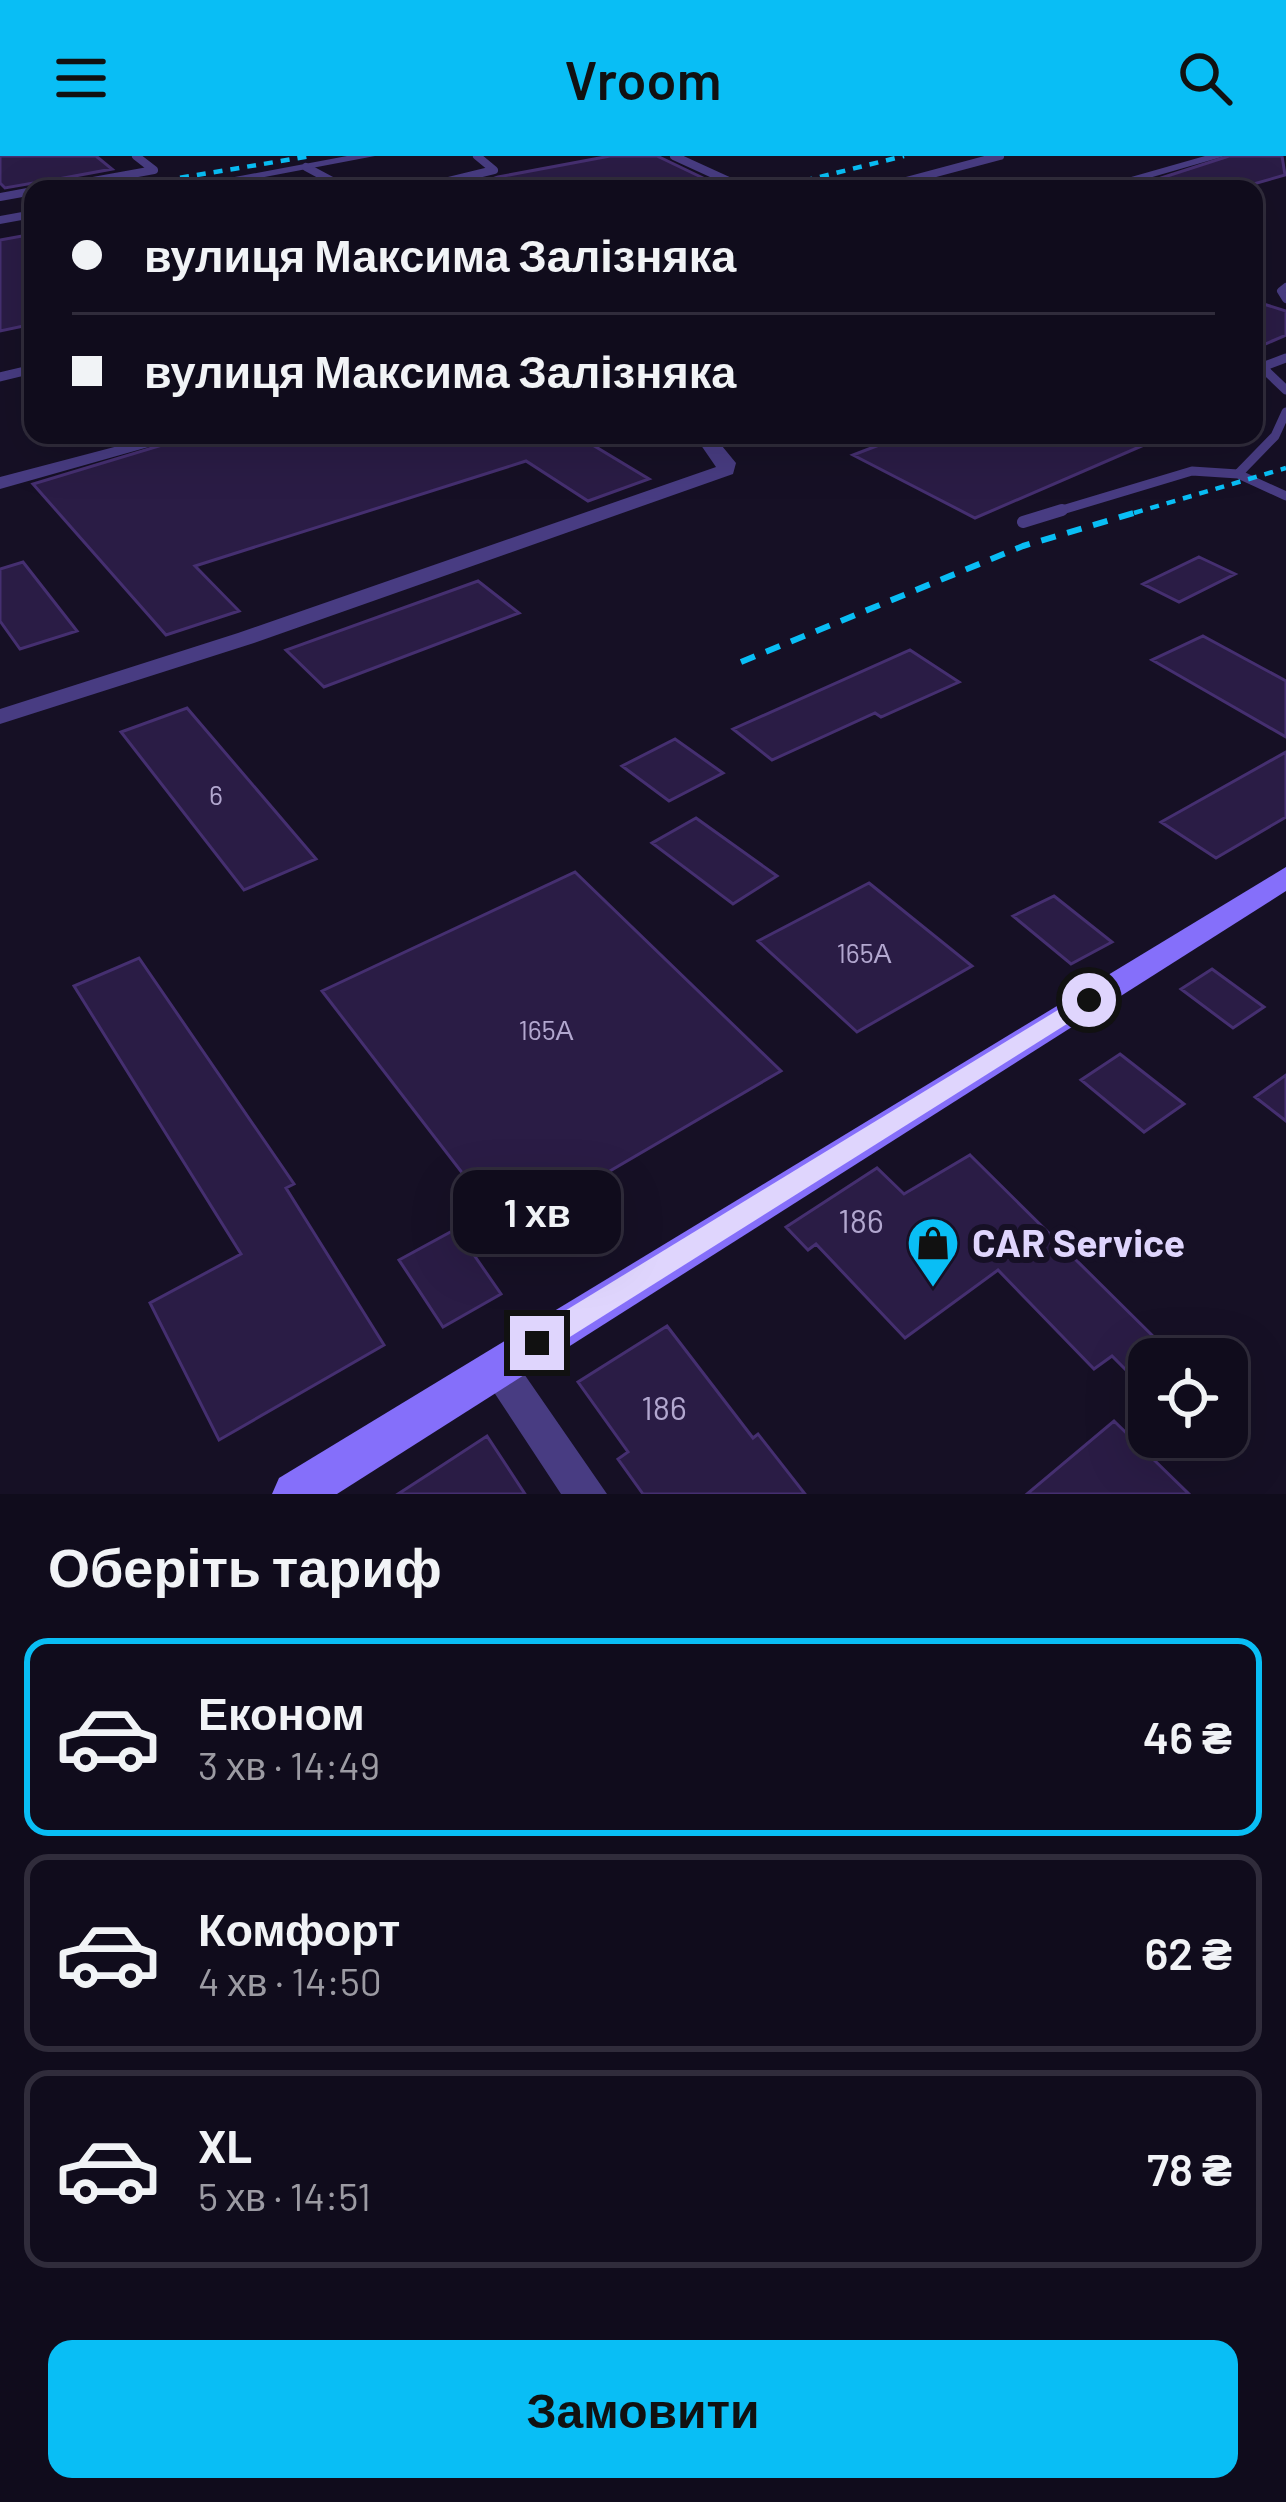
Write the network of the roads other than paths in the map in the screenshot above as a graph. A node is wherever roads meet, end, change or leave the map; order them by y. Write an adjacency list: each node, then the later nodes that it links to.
1 (136, 156): 8 (lane)
2 (369, 156): 7 (street)
3 (477, 156): 11 (lane)
4 (674, 156): 12 (lane)
5 (1000, 156): 13 (lane)
6 (1220, 156): 14 (street)
7 (306, 167): 9 (street); 10 (lane)
8 (99, 180)
9 (230, 180)
10 (330, 180)
11 (453, 180)
12 (726, 180)
13 (910, 180)
14 (1130, 180)
15 (1286, 287): 16 (lane)
16 (1286, 299)
17 (1263, 368): 18 (lane)
18 (1286, 390)
19 (1286, 412): 22 (lane)
20 (148, 444): 23 (street)
21 (710, 444): 26 (street)
22 (1238, 474): 24 (lane); 25 (lane)
23 (0, 483)
24 (1286, 496)
25 (1023, 522)
26 (0, 717)
27 (1286, 877): 28 (street)
28 (497, 1368): 29 (street); 30 (street)
29 (295, 1494)
30 (586, 1494)

